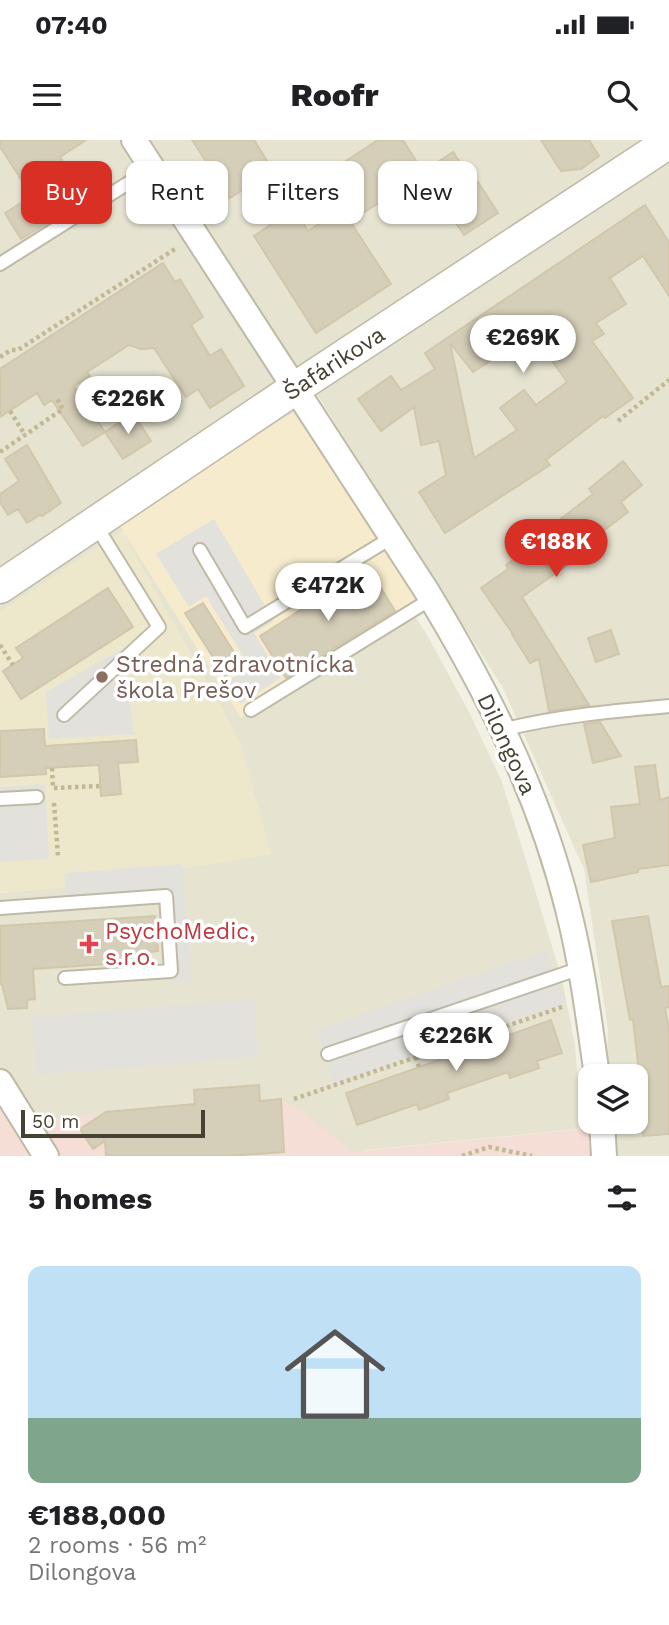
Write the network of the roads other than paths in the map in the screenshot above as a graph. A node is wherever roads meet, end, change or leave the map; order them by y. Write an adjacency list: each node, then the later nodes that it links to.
1 (134, 140): 3 (street, Dilongova)
2 (669, 142): 7 (street, Šafárikova)
3 (148, 161)
4 (126, 184): 6 (lane)
5 (188, 224): 7 (street, Dilongova)
6 (0, 264)
7 (294, 389): 8 (street, Šafárikova); 9 (street, Dilongova)
8 (94, 523): 11 (street, Šafárikova); 15 (lane)
9 (391, 538): 10 (lane); 12 (street, Dilongova)
10 (200, 550)
11 (0, 587)
12 (431, 599): 14 (lane); 16 (street, Dilongova)
13 (669, 706): 16 (lane)
14 (251, 710)
15 (64, 715)
16 (502, 730): 20 (street, Dilongova)
17 (37, 797): 18 (lane)
18 (0, 799)
19 (0, 908): 21 (lane)
20 (581, 968): 22 (lane); 23 (street, Dilongova)
21 (65, 978)
22 (328, 1054)
23 (595, 1064)
24 (0, 1082): 26 (street)
25 (603, 1134): 27 (street)
26 (46, 1156)
27 (604, 1156)

